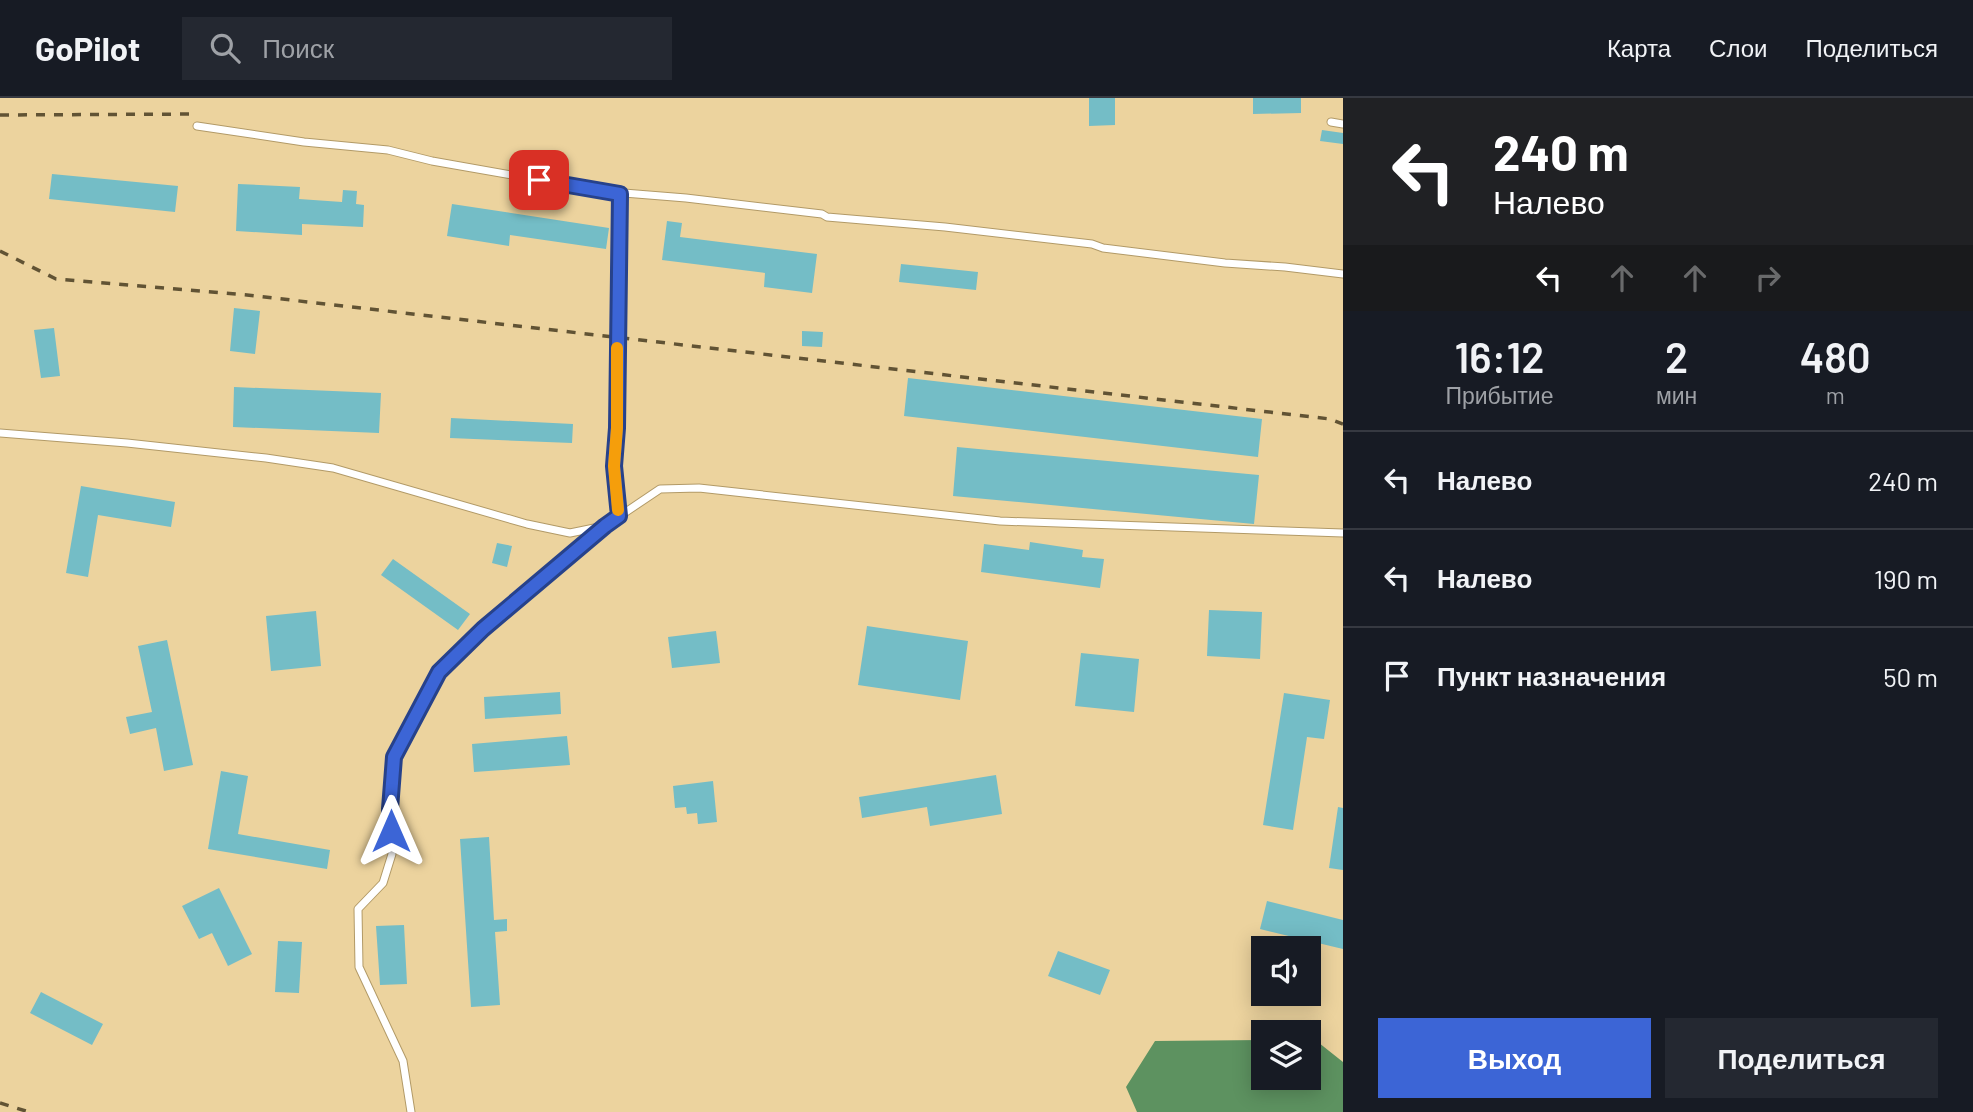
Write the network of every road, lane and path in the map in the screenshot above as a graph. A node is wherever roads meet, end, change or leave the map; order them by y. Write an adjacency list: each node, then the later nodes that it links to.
1 (1331, 122): 2 (lane)
2 (1343, 124)
3 (197, 126): 4 (lane)
4 (620, 194): 5 (lane); 7 (lane)
5 (1343, 274)
6 (0, 433): 8 (lane)
7 (619, 516): 8 (lane); 9 (lane)
8 (605, 526): 10 (lane)
9 (1343, 533)
10 (411, 1112)

